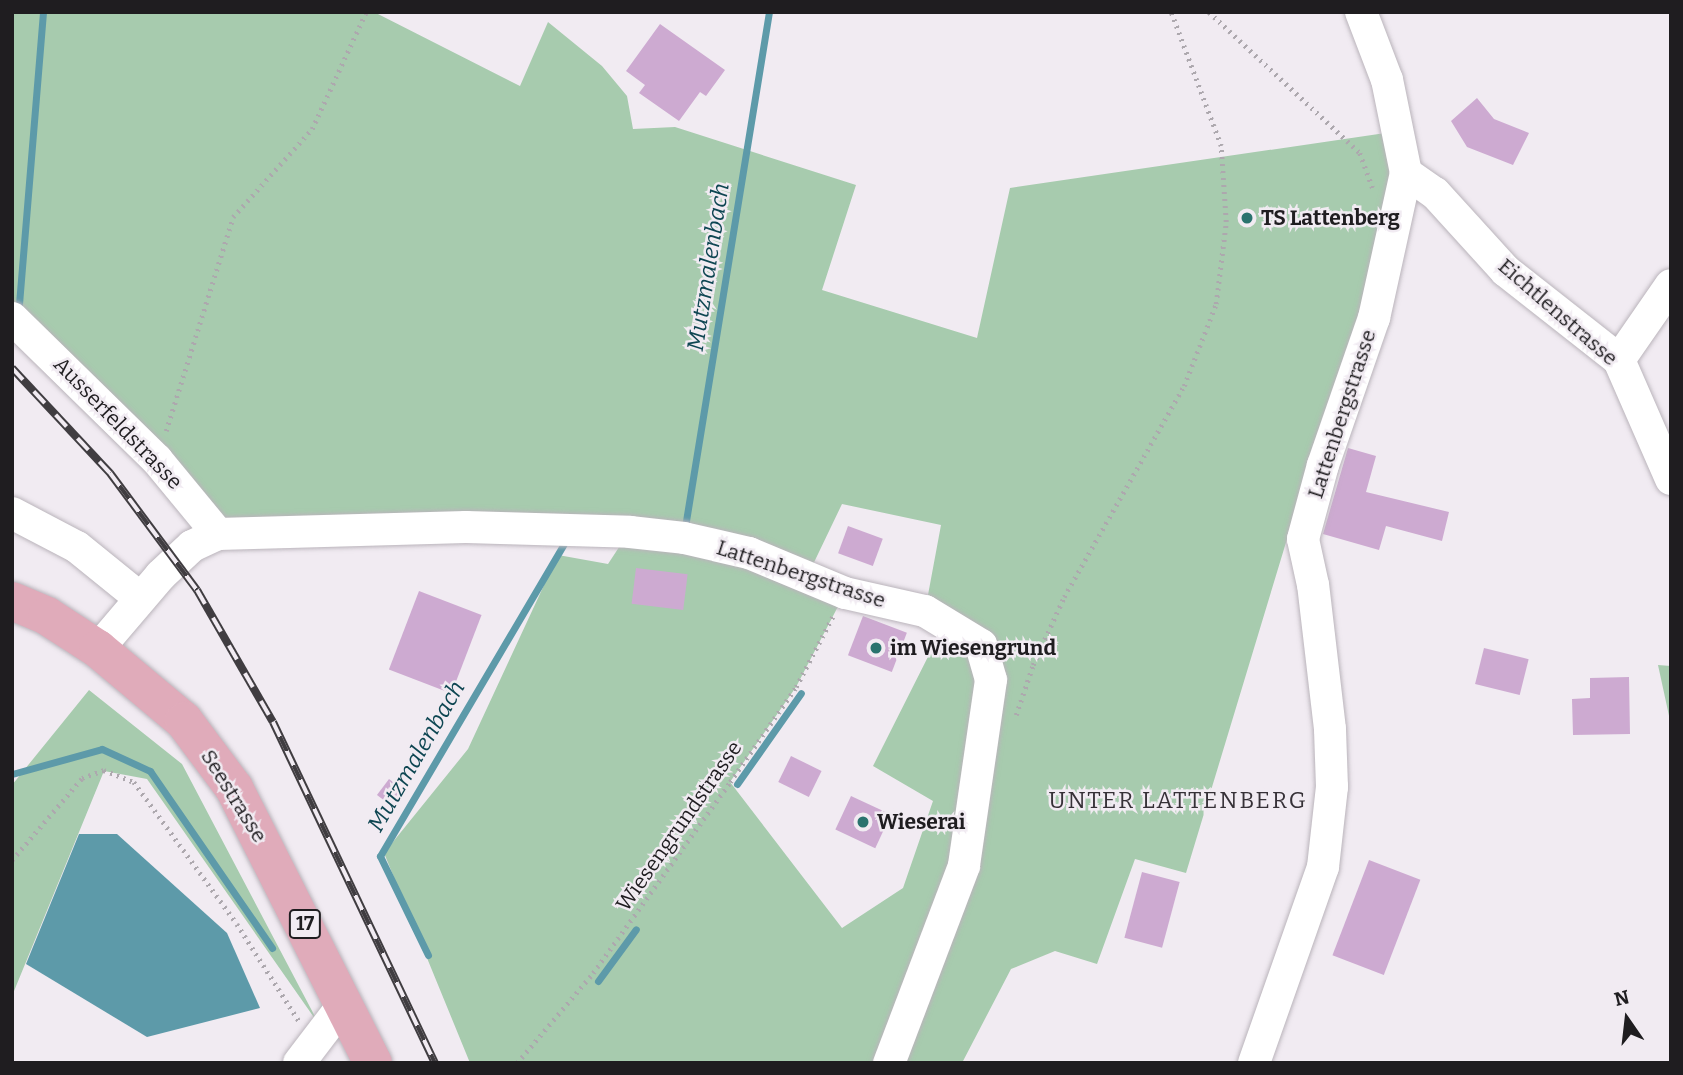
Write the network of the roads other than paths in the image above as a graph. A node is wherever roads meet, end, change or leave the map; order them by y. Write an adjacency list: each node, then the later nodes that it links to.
1 (1361, 12): 2 (street, Lattenbergstrasse)
2 (1406, 173): 5 (street, Eichtlenstrasse); 16 (street, Lattenbergstrasse)
3 (1671, 285): 5 (street)
4 (12, 318): 8 (street, Ausserfeldstrasse)
5 (1619, 360): 6 (street, Eichtlenstrasse)
6 (1671, 480)
7 (12, 513): 9 (street)
8 (218, 534): 9 (street); 15 (street, Lattenbergstrasse)
9 (141, 598): 11 (street)
10 (12, 601): 11 (main road, Seestrasse / 17)
11 (98, 649): 12 (main road, Seestrasse / 17)
12 (344, 1004): 13 (street); 14 (main road, Seestrasse / 17)
13 (306, 1052)
14 (373, 1063)
15 (889, 1063)
16 (1254, 1063)

